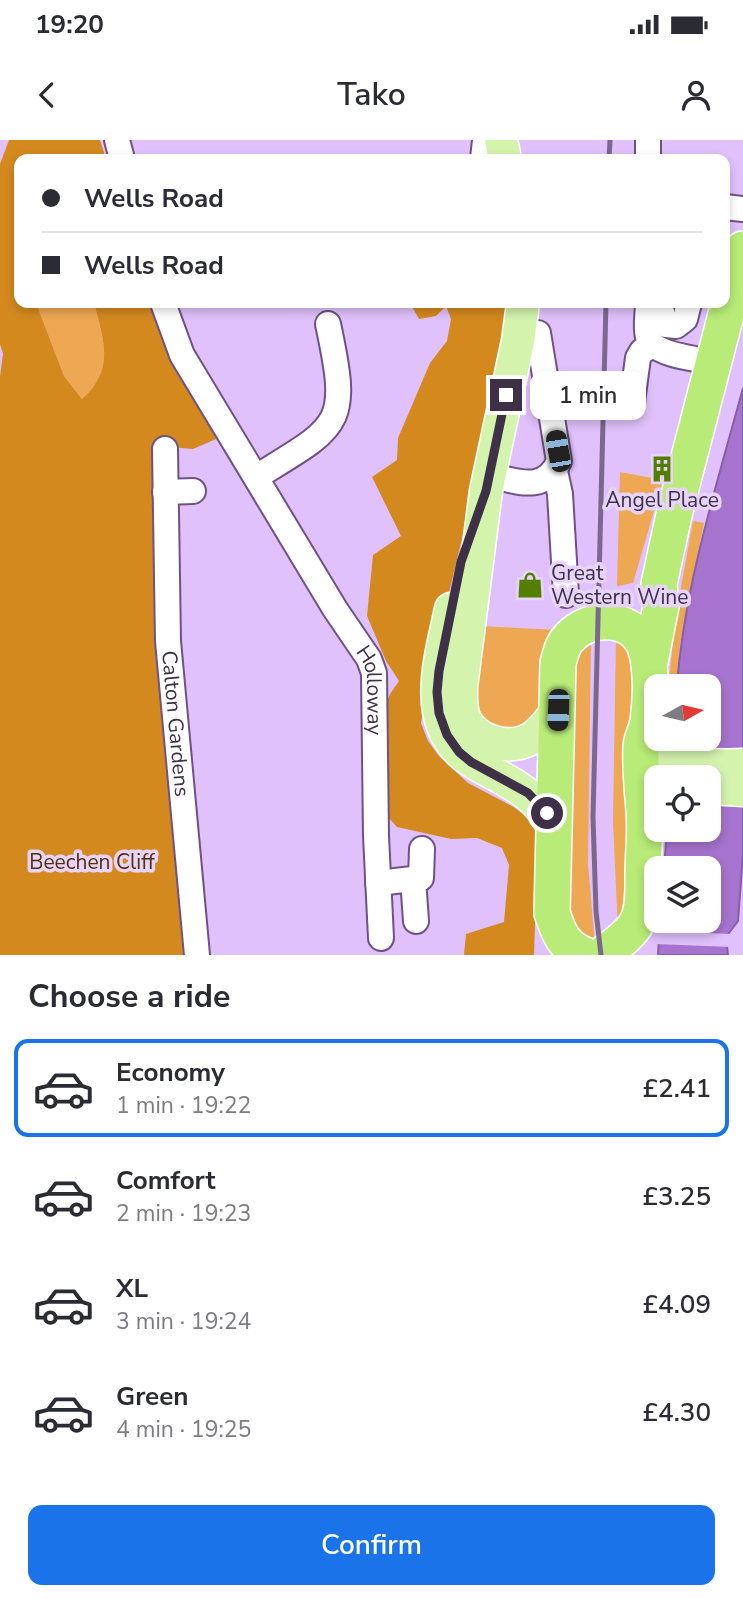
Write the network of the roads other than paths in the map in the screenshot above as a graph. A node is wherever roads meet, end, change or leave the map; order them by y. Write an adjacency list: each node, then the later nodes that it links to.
1 (735, 266): 2 (highway)
2 (730, 289)
3 (165, 308): 16 (street, Holloway)
4 (522, 308): 17 (main road)
5 (655, 308): 11 (street)
6 (656, 308): 7 (street)
7 (688, 308)
8 (726, 308): 12 (highway)
9 (328, 324): 16 (street)
10 (538, 333): 15 (street)
11 (652, 346): 12 (street); 13 (street)
12 (714, 362): 20 (highway)
13 (632, 402)
14 (165, 449): 19 (street, Calton Gardens)
15 (555, 471): 17 (street); 21 (street)
16 (256, 477): 36 (street, Holloway)
17 (488, 483): 25 (main road); 32 (main road)
18 (193, 491): 19 (street)
19 (165, 492): 40 (street, Calton Gardens)
20 (659, 584): 22 (highway); 23 (highway)
21 (566, 595)
22 (614, 621): 23 (highway); 25 (highway)
23 (650, 662): 24 (highway)
24 (650, 674)
25 (558, 710): 32 (highway)
26 (644, 733): 31 (highway)
27 (658, 751): 28 (main road)
28 (743, 765)
29 (721, 789): 30 (main road)
30 (743, 790)
31 (644, 793)
32 (554, 830): 37 (highway)
33 (647, 842): 43 (highway)
34 (422, 849): 35 (street)
35 (413, 879): 36 (street); 38 (street)
36 (378, 883): 39 (street, Holloway)
37 (552, 914): 41 (highway); 42 (highway)
38 (416, 921)
39 (381, 938)
40 (197, 955)
41 (547, 955)
42 (585, 955)
43 (602, 955)

